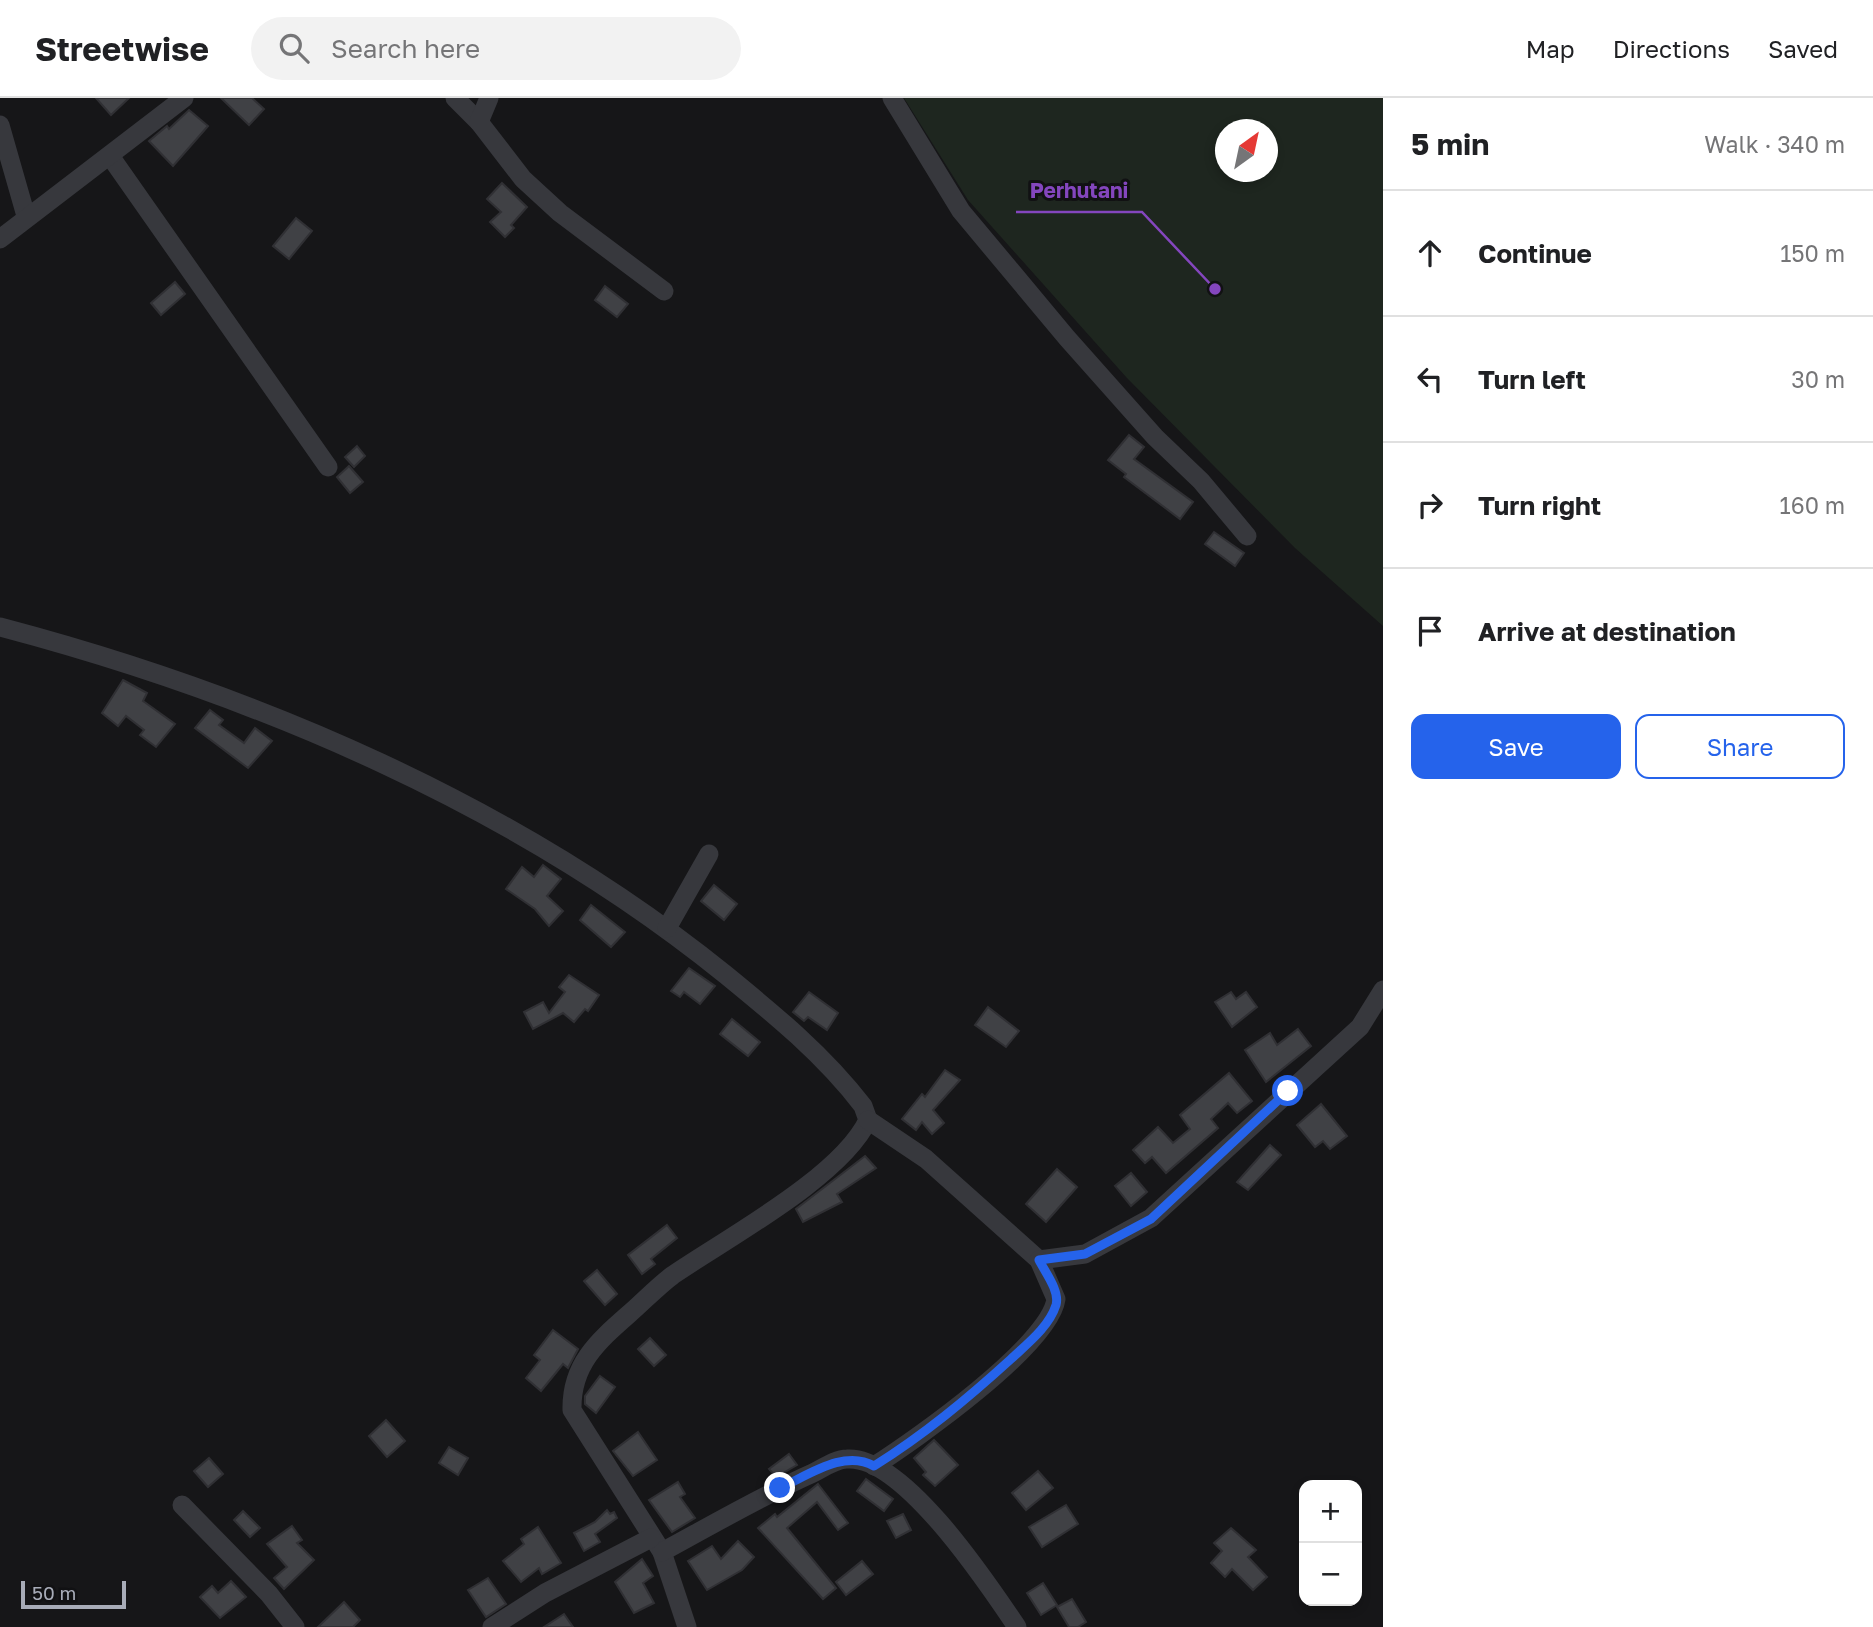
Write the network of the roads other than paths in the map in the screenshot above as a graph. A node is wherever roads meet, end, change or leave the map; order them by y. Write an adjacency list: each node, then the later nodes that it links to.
1 (184, 98): 7 (street)
2 (455, 98): 5 (street)
3 (489, 98): 5 (street)
4 (892, 98): 12 (street)
5 (479, 122): 10 (street)
6 (0, 125): 8 (street)
7 (110, 156): 8 (street); 11 (street)
8 (26, 216): 9 (street)
9 (0, 239)
10 (664, 291)
11 (328, 467)
12 (1247, 536)
13 (0, 627): 15 (street)
14 (709, 854): 15 (street)
15 (667, 928): 17 (street)
16 (1383, 990): 18 (street)
17 (868, 1119): 18 (street); 21 (street)
18 (1039, 1260): 19 (street)
19 (874, 1466): 21 (street); 25 (street)
20 (182, 1505): 22 (street)
21 (656, 1545): 23 (street); 24 (street)
22 (295, 1627)
23 (492, 1627)
24 (687, 1627)
25 (1017, 1627)

